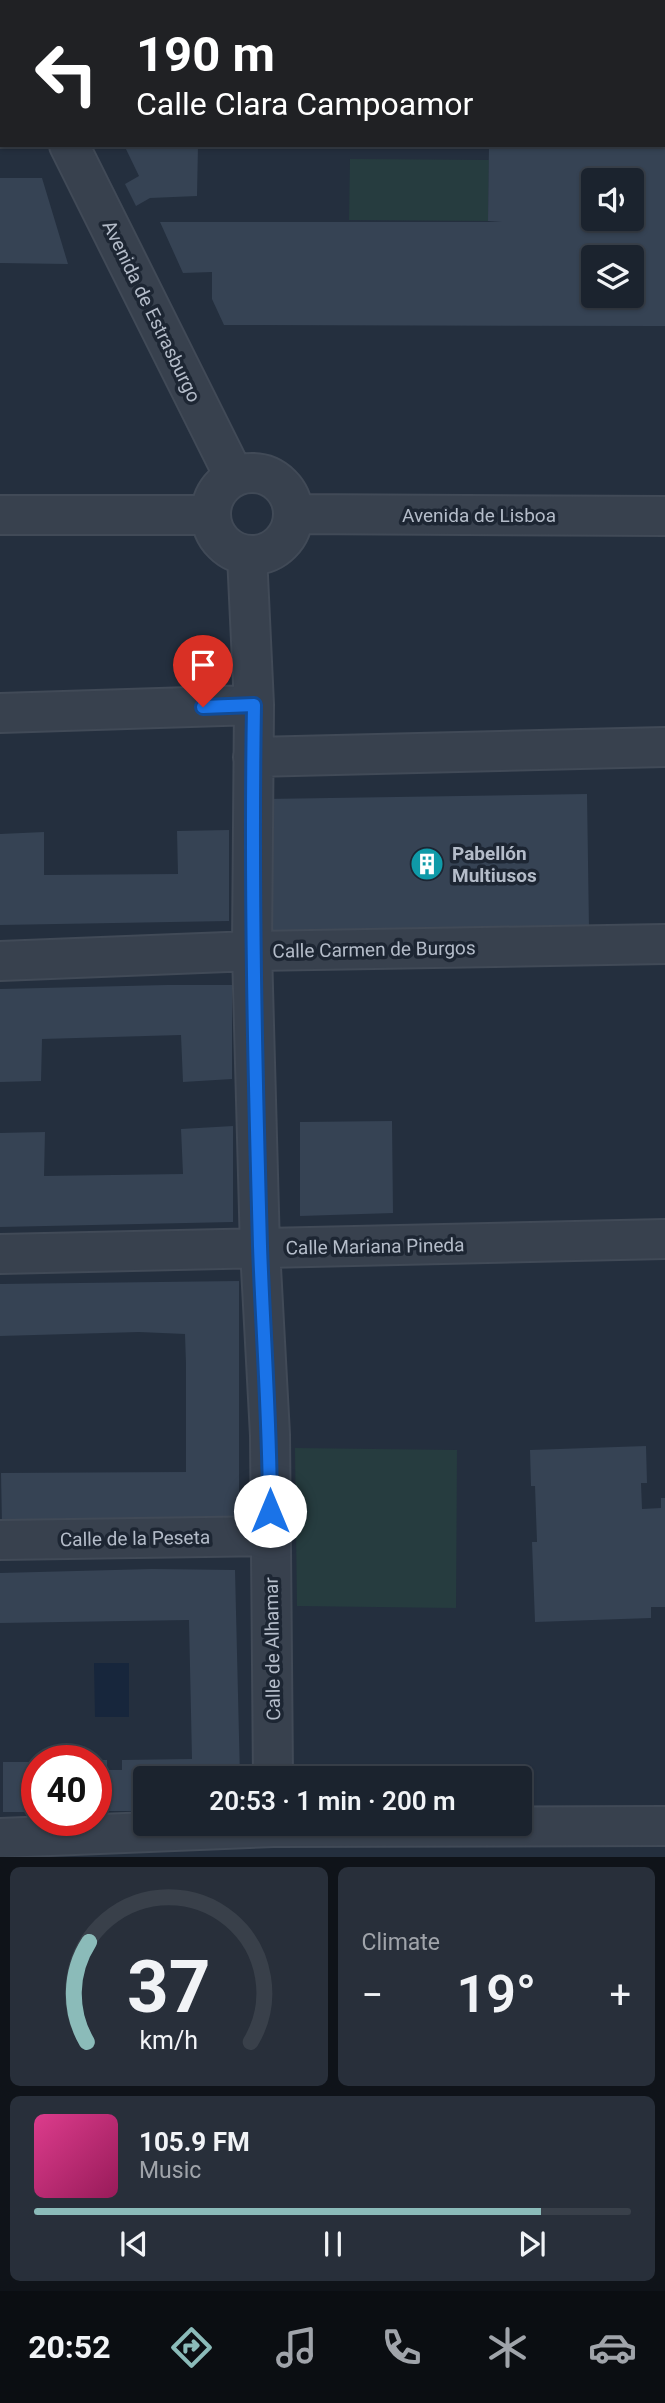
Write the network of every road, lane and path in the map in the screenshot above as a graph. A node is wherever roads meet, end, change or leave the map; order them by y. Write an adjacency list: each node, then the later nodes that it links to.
1 (70, 147): 2 (street, Avenida de Estrasburgo)
2 (234, 477): 3 (street); 5 (street)
3 (293, 514): 6 (street, Avenida de Lisboa); 7 (street)
4 (0, 515): 5 (street)
5 (211, 515): 7 (street)
6 (665, 516)
7 (247, 555): 8 (street, Calle de Alhamar)
8 (254, 705): 9 (street); 11 (street, Calle de Alhamar)
9 (0, 713)
10 (665, 747): 11 (street)
11 (253, 757): 13 (street, Calle de Alhamar)
12 (665, 944): 13 (street, Calle Carmen de Burgos)
13 (252, 951): 14 (street, Calle Carmen de Burgos); 16 (street, Calle de Alhamar)
14 (0, 961)
15 (665, 1239): 16 (street, Calle Mariana Pineda)
16 (260, 1249): 17 (street, Calle Mariana Pineda); 18 (street, Calle de Alhamar)
17 (0, 1254)
18 (270, 1536): 19 (street, Calle de la Peseta); 20 (street, Calle de Alhamar)
19 (0, 1540)
20 (273, 1766)
21 (665, 1826): 25 (street)
22 (273, 1836): 23 (street); 24 (street)
23 (0, 1838)
24 (422, 1841): 25 (street)
25 (561, 1841)

